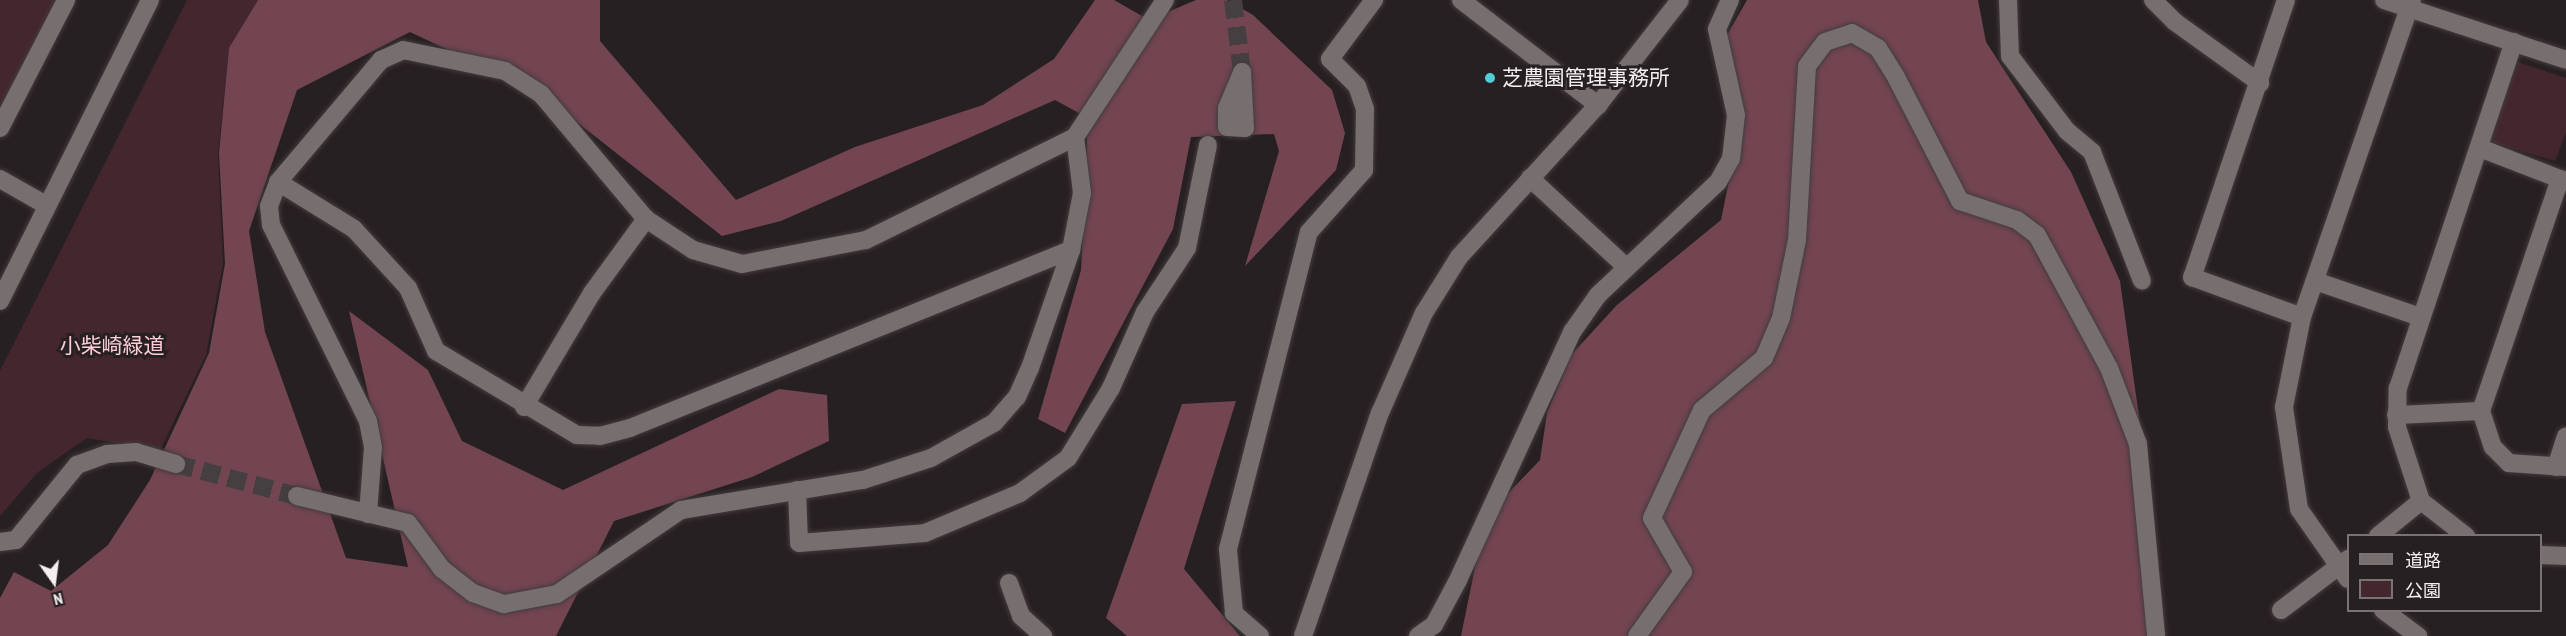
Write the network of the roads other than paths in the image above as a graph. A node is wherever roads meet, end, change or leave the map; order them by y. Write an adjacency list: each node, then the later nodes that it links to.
1 (66, 0): 17 (street)
2 (150, 0): 25 (street)
3 (1165, 0): 18 (street)
4 (1374, 0): 56 (street)
5 (1461, 0): 16 (street)
6 (1680, 0): 16 (street)
7 (1730, 0): 28 (street)
8 (2008, 0): 29 (street)
9 (2153, 0): 15 (street)
10 (2286, 0): 15 (street)
11 (2384, 0): 12 (street)
12 (2411, 5): 13 (street); 30 (street)
13 (2514, 42): 14 (street); 20 (street)
14 (2566, 60)
15 (2260, 83): 32 (street)
16 (1598, 105): 21 (street)
17 (0, 128)
18 (1075, 137): 26 (street); 27 (street)
19 (1208, 145): 40 (street)
20 (2480, 148): 23 (street); 33 (street)
21 (1530, 178): 28 (street); 57 (street)
22 (0, 179): 25 (street)
23 (2563, 180): 35 (street)
24 (278, 182): 26 (street); 34 (street); 43 (street)
25 (46, 205): 31 (street)
26 (646, 219): 34 (street)
27 (1071, 250): 34 (street); 40 (street)
28 (1625, 267): 58 (street)
29 (2142, 281)
30 (2314, 281): 32 (street); 33 (street)
31 (0, 301)
32 (2302, 317): 49 (street)
33 (2420, 317): 36 (street)
34 (524, 406)
35 (2481, 411): 36 (street); 39 (street)
36 (2396, 415): 42 (street)
37 (2566, 437): 39 (street)
38 (176, 464): 46 (street)
39 (2561, 467)
40 (797, 490): 43 (street)
41 (297, 496): 43 (street)
42 (2421, 501): 44 (street); 45 (street)
43 (368, 514)
44 (2380, 534)
45 (2463, 534)
46 (0, 542)
47 (2542, 555): 48 (street)
48 (2566, 556)
49 (2345, 568): 51 (street)
50 (1009, 583): 53 (street)
51 (2282, 610)
52 (2387, 612): 61 (street)
53 (1021, 616): 54 (street); 55 (street)
54 (1019, 636)
55 (1043, 636)
56 (1260, 636)
57 (1303, 636)
58 (1418, 636)
59 (1637, 636): 60 (street)
60 (2156, 636)
61 (2418, 636)

